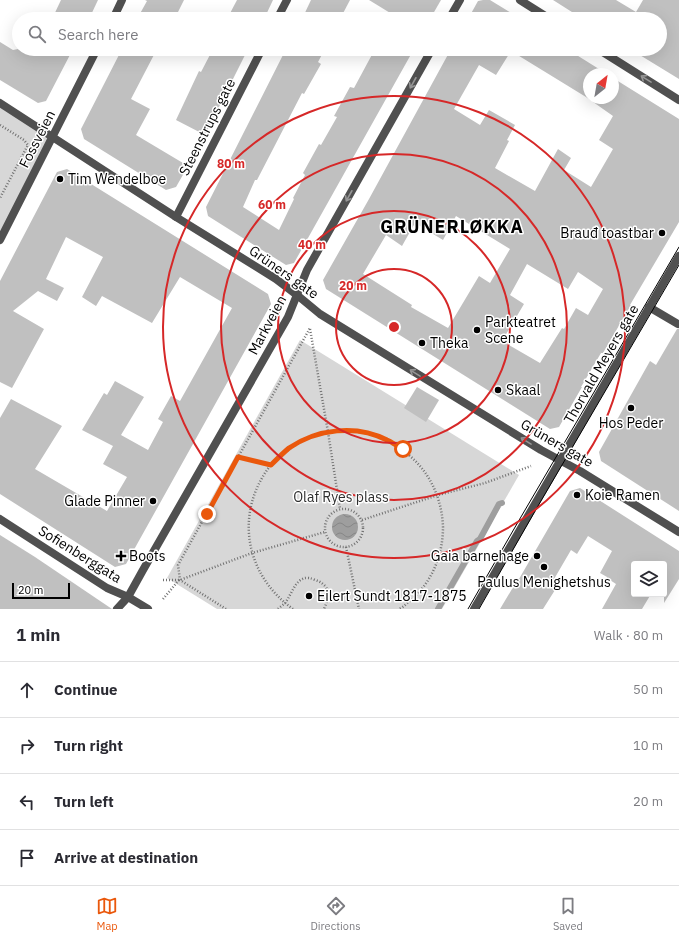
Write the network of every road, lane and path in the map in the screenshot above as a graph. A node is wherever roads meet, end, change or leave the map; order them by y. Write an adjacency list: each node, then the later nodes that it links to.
1 (122, 0): 5 (street)
2 (287, 0): 6 (street)
3 (460, 0): 7 (street)
4 (520, 0): 8 (street)
5 (116, 12)
6 (281, 12)
7 (453, 12)
8 (539, 12)
9 (93, 56): 16 (street, Fossveien)
10 (258, 56): 18 (street, Steenstrups gate)
11 (428, 56): 21 (street, Markveien, one-way to 21)
12 (609, 56): 13 (street, one-way to 12)
13 (679, 100)
14 (0, 102): 16 (street, Grüners gate)
15 (0, 125): 17 (path)
16 (52, 137): 18 (street, Grüners gate); 19 (street, Fossveien)
17 (0, 198)
18 (176, 217): 21 (street, Grüners gate)
19 (0, 240)
20 (679, 256): 22 (street, Thorvald Meyers gate)
21 (297, 295): 28 (street, Grüners gate, one-way to 21); 41 (street, Markveien)
22 (649, 307): 24 (street); 28 (street, Thorvald Meyers gate)
23 (310, 321): 25 (path)
24 (678, 324)
25 (310, 328): 26 (path); 27 (path)
26 (328, 432): 29 (path); 31 (path); 32 (path)
27 (238, 457): 29 (path); 40 (path)
28 (560, 460): 36 (street, Grüners gate); 52 (street, Thorvald Meyers gate)
29 (271, 465): 38 (path)
30 (531, 466): 31 (path)
31 (438, 495): 34 (path); 51 (path)
32 (340, 509): 34 (path); 35 (path)
33 (0, 519): 41 (street, Sofienberggata)
34 (362, 520): 37 (path)
35 (325, 532): 37 (path); 38 (path)
36 (679, 532)
37 (346, 547): 50 (path)
38 (252, 553): 40 (path); 43 (path)
39 (163, 580): 40 (path)
40 (180, 580): 42 (path); 46 (path)
41 (128, 597): 44 (street, Markveien); 45 (street, Sofienberggata)
42 (163, 599)
43 (285, 603): 47 (path); 48 (path); 49 (path)
44 (117, 609)
45 (148, 609)
46 (226, 609)
47 (278, 609)
48 (292, 609)
49 (324, 609)
50 (359, 609)
51 (399, 609)
52 (474, 609)

